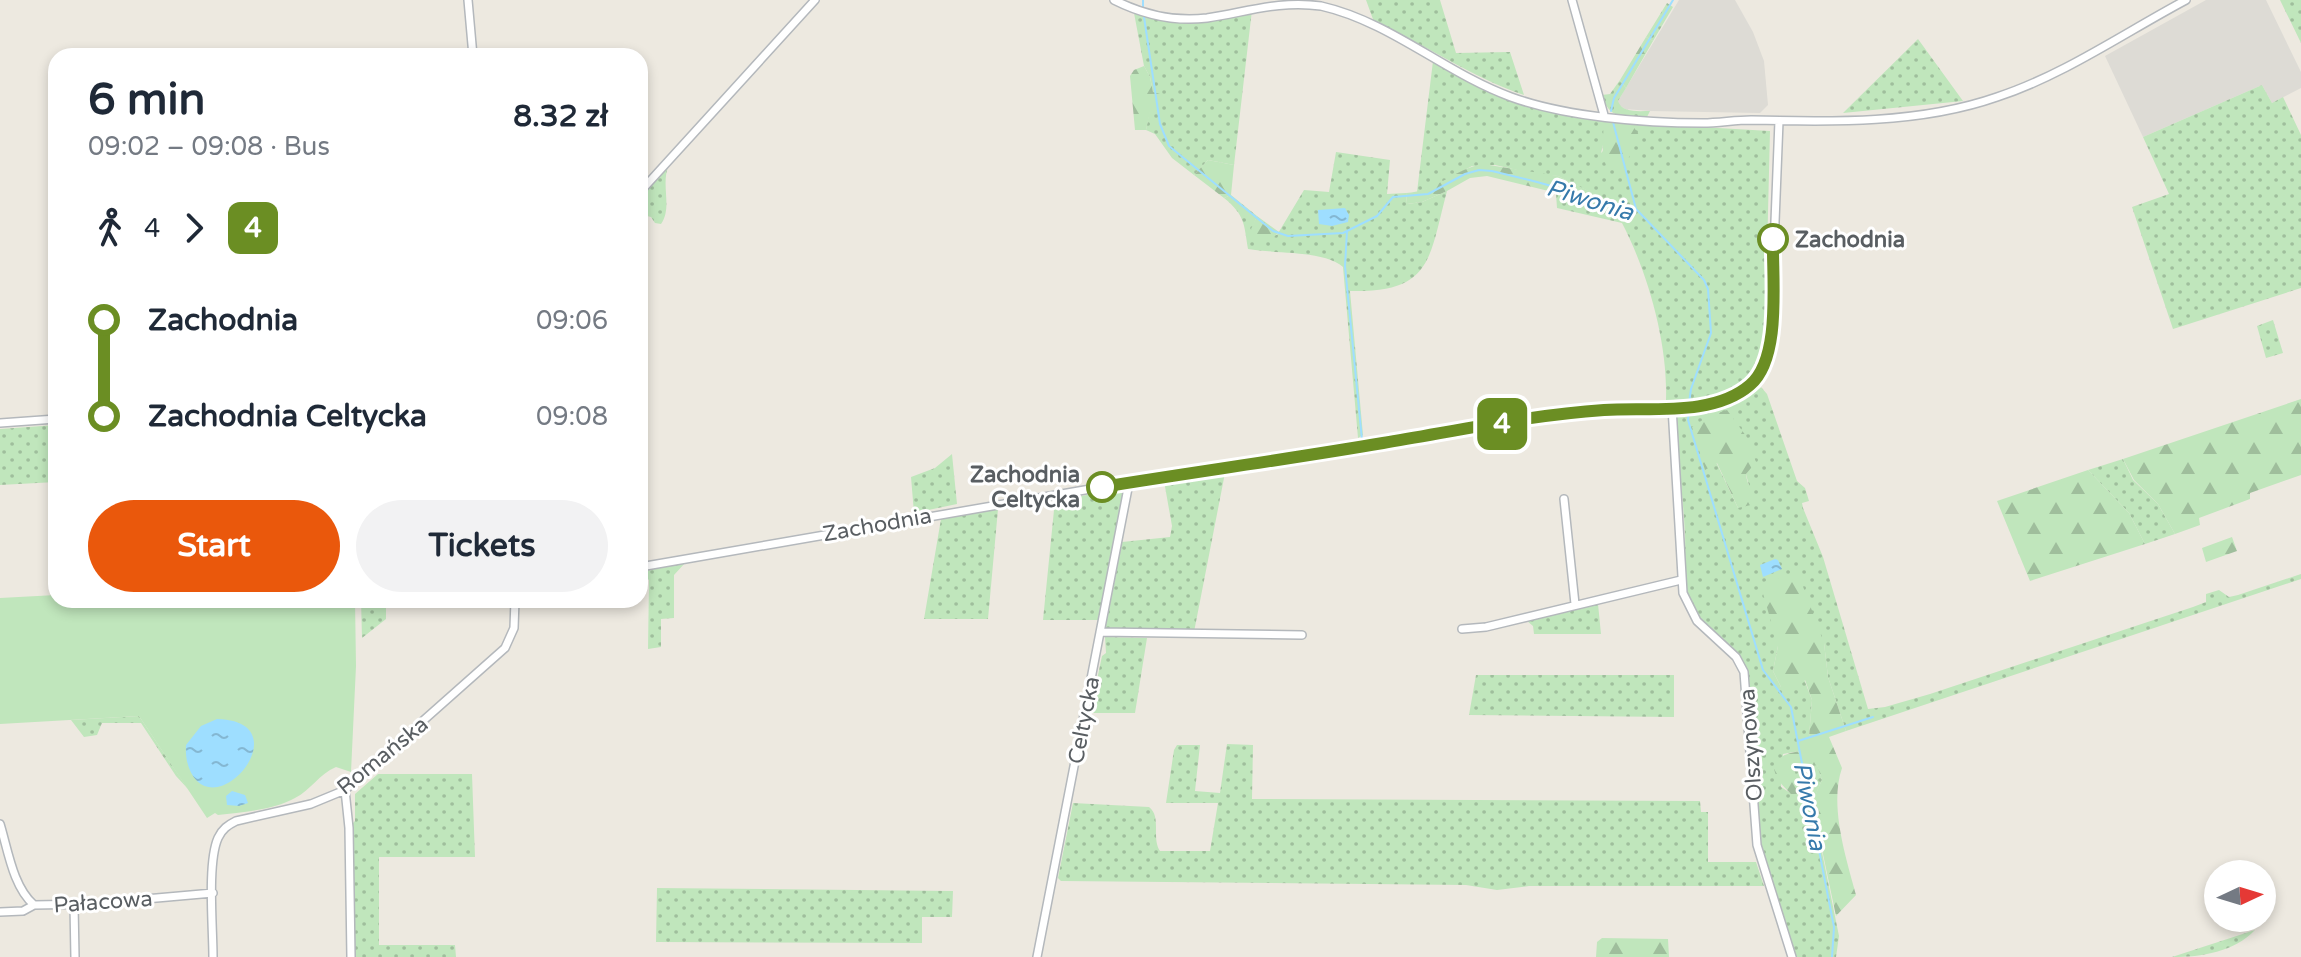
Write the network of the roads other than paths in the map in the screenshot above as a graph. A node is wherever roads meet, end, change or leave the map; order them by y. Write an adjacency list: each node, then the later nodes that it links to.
1 (468, 0): 6 (street)
2 (815, 0): 9 (street)
3 (1114, 0): 7 (street)
4 (1572, 0): 7 (street)
5 (2186, 0): 8 (street)
6 (472, 48)
7 (1604, 115): 8 (street)
8 (1779, 121): 10 (street, Zachodnia)
9 (648, 183)
10 (1672, 407): 13 (street, Zachodnia); 16 (street, Olszynowa)
11 (48, 420): 12 (street)
12 (0, 423)
13 (1129, 483): 15 (street, Zachodnia); 20 (street, Celtycka)
14 (1564, 499): 17 (street)
15 (648, 566)
16 (1681, 580): 17 (street); 32 (street, Olszynowa)
17 (1575, 604): 19 (street)
18 (515, 608): 22 (street, Romańska)
19 (1462, 629)
20 (1100, 632): 21 (street); 31 (street, Celtycka)
21 (1302, 635)
22 (345, 790): 24 (street, Romańska); 30 (street)
23 (0, 824): 25 (street, Pałacowa)
24 (213, 893): 26 (street, Pałacowa); 29 (street, Romańska)
25 (34, 905): 26 (street, Pałacowa); 27 (street)
26 (74, 905): 28 (street)
27 (0, 912)
28 (75, 957)
29 (213, 957)
30 (351, 957)
31 (1037, 957)
32 (1792, 957)

